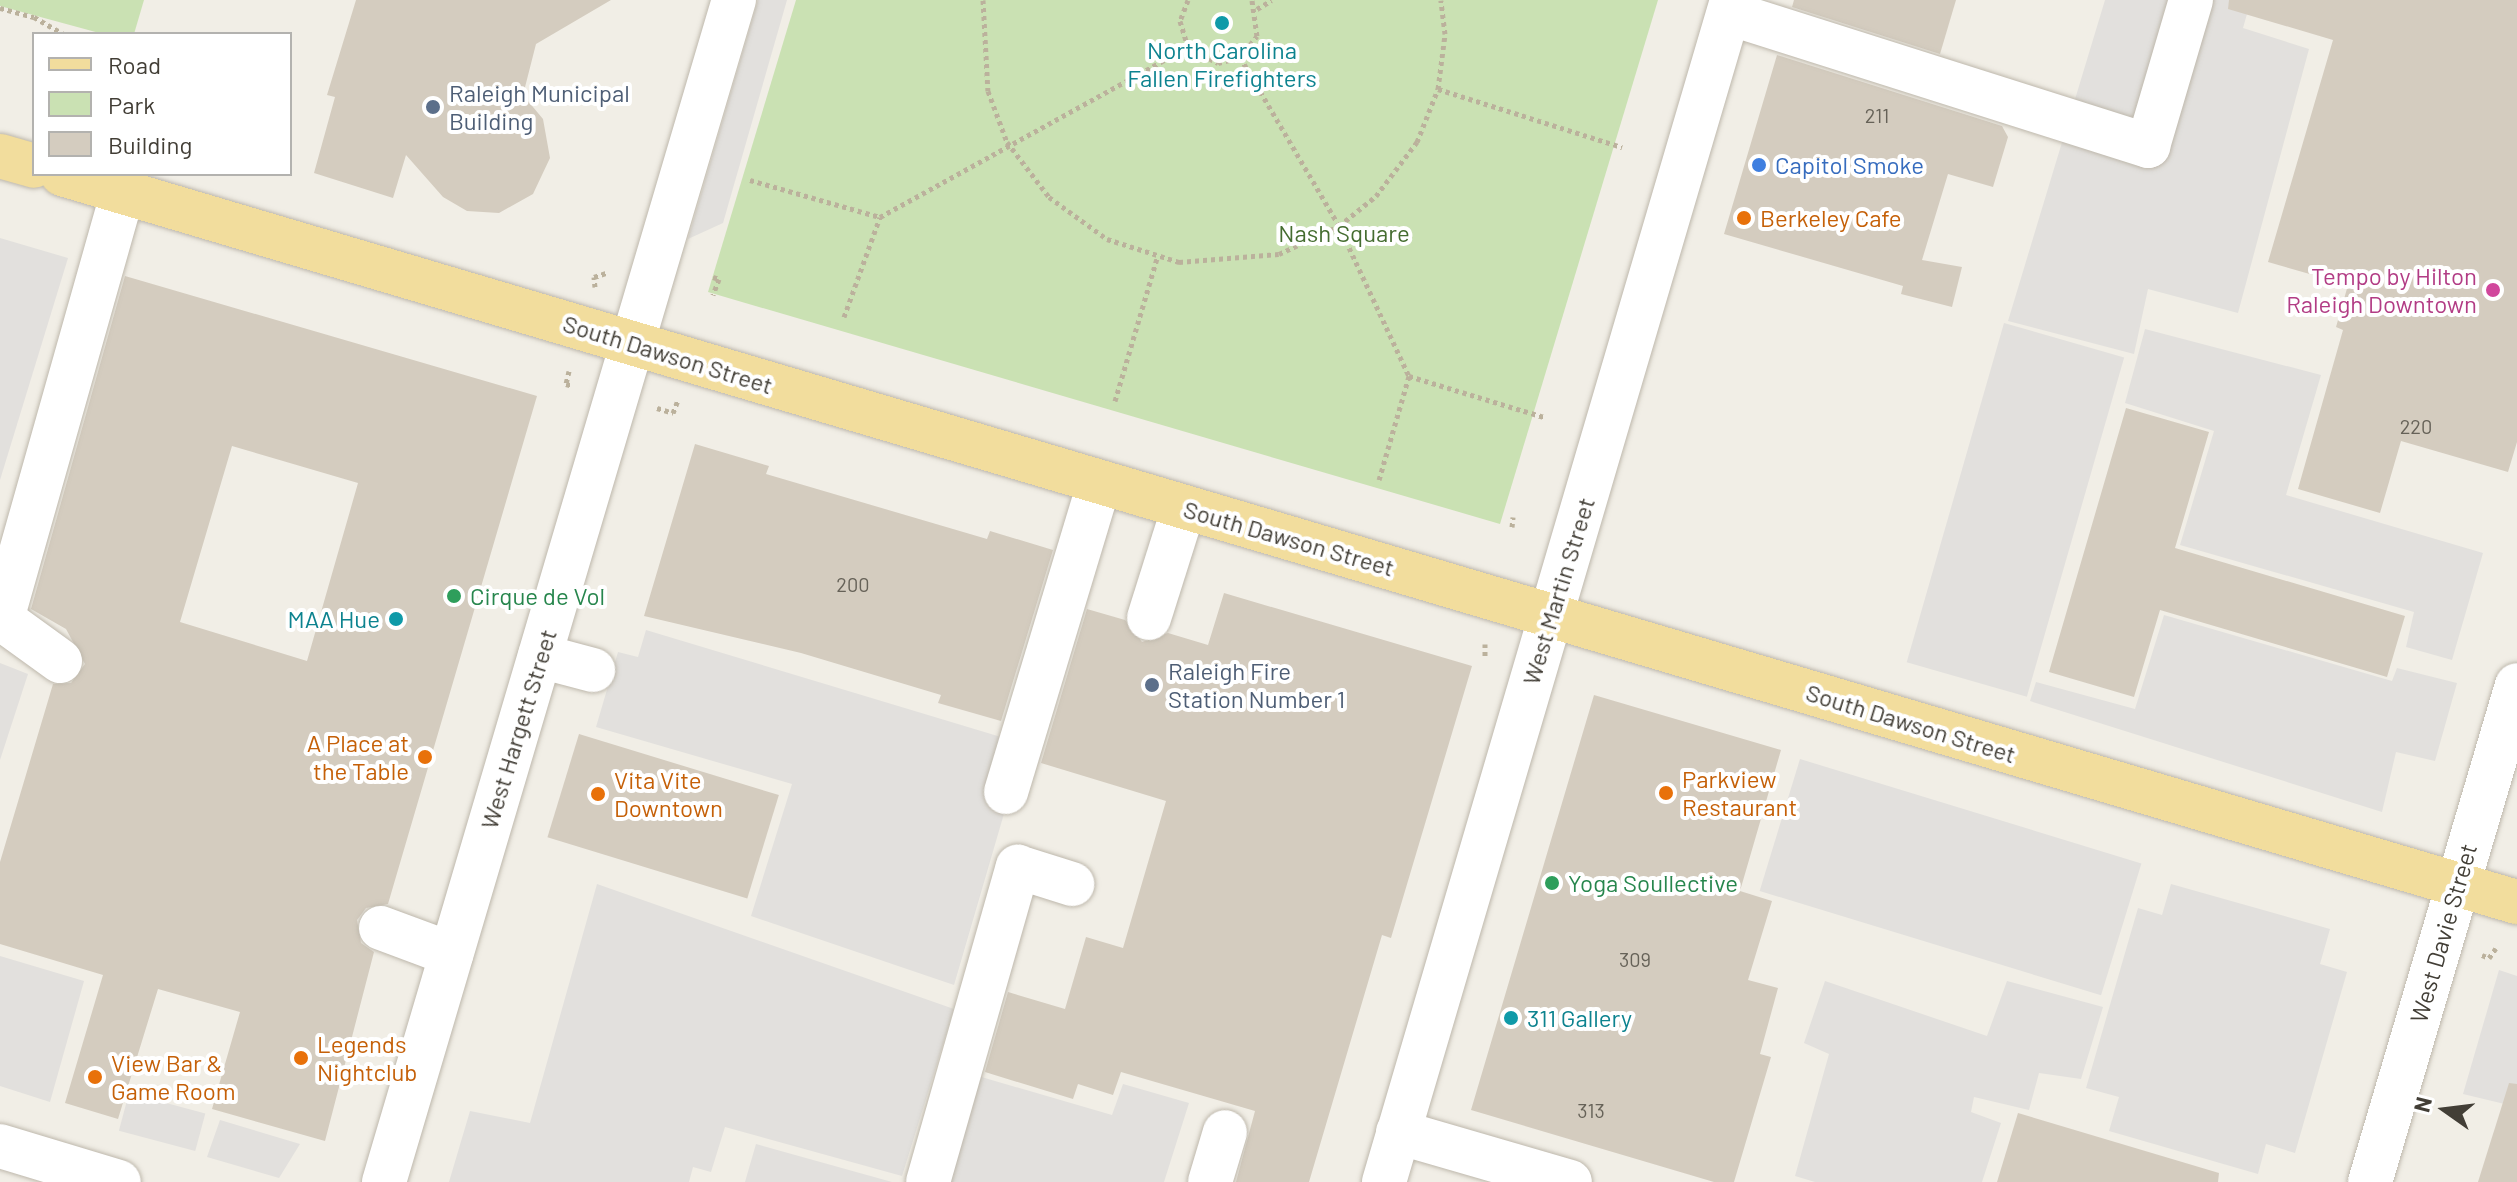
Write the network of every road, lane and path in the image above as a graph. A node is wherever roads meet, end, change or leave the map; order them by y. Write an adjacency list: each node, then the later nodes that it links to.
1 (734, 0): 30 (street, West Hargett Street)
2 (983, 0): 15 (path)
3 (1188, 0): 12 (path)
4 (1252, 0): 10 (path)
5 (1272, 0): 10 (path)
6 (1441, 0): 14 (path)
7 (2191, 0): 8 (street)
8 (1731, 6): 43 (street, West Martin Street)
9 (0, 8): 11 (path)
10 (1257, 9): 13 (path)
11 (60, 32)
12 (1188, 47): 13 (path); 15 (path)
13 (1240, 57): 23 (path)
14 (1438, 89): 16 (path); 23 (path)
15 (1007, 142): 22 (path); 24 (path)
16 (1622, 147)
17 (0, 156): 18 (main road)
18 (32, 165)
19 (69, 176): 21 (main road, South Dawson Street)
20 (750, 180): 22 (path)
21 (123, 192): 30 (main road, South Dawson Street); 48 (street)
22 (880, 217): 29 (path)
23 (1339, 226): 24 (path); 32 (path)
24 (1157, 258): 35 (path)
25 (606, 273): 26 (path)
26 (594, 277)
27 (713, 277): 28 (path)
28 (713, 295)
29 (844, 317)
30 (632, 343): 39 (main road, South Dawson Street); 46 (street, West Hargett Street)
31 (569, 371): 33 (path)
32 (1409, 376): 37 (path); 38 (path)
33 (573, 386)
34 (678, 399): 36 (path)
35 (1115, 401)
36 (673, 413)
37 (1544, 417)
38 (1379, 480)
39 (1099, 484): 40 (main road, South Dawson Street); 51 (street)
40 (1184, 507): 43 (main road, South Dawson Street); 44 (street)
41 (1513, 517): 42 (path)
42 (1512, 527)
43 (1550, 615): 53 (main road, South Dawson Street); 60 (street, West Martin Street)
44 (1149, 618)
45 (1485, 644): 47 (path)
46 (540, 656): 49 (street); 57 (street, West Hargett Street)
47 (1485, 657)
48 (60, 661)
49 (593, 670)
50 (2517, 685): 53 (street, West Davie Street)
51 (1006, 792)
52 (1072, 884): 64 (street)
53 (2458, 885): 54 (main road, South Dawson Street); 68 (street, West Davie Street)
54 (2517, 902)
55 (381, 928): 57 (street)
56 (2496, 948): 58 (path)
57 (451, 954): 63 (street, West Hargett Street)
58 (2489, 958)
59 (1225, 1132): 65 (street)
60 (1398, 1132): 66 (street, West Martin Street); 67 (street)
61 (0, 1146): 62 (street)
62 (119, 1182)
63 (384, 1182)
64 (928, 1182)
65 (1210, 1182)
66 (1384, 1182)
67 (1570, 1182)
68 (2370, 1182)

